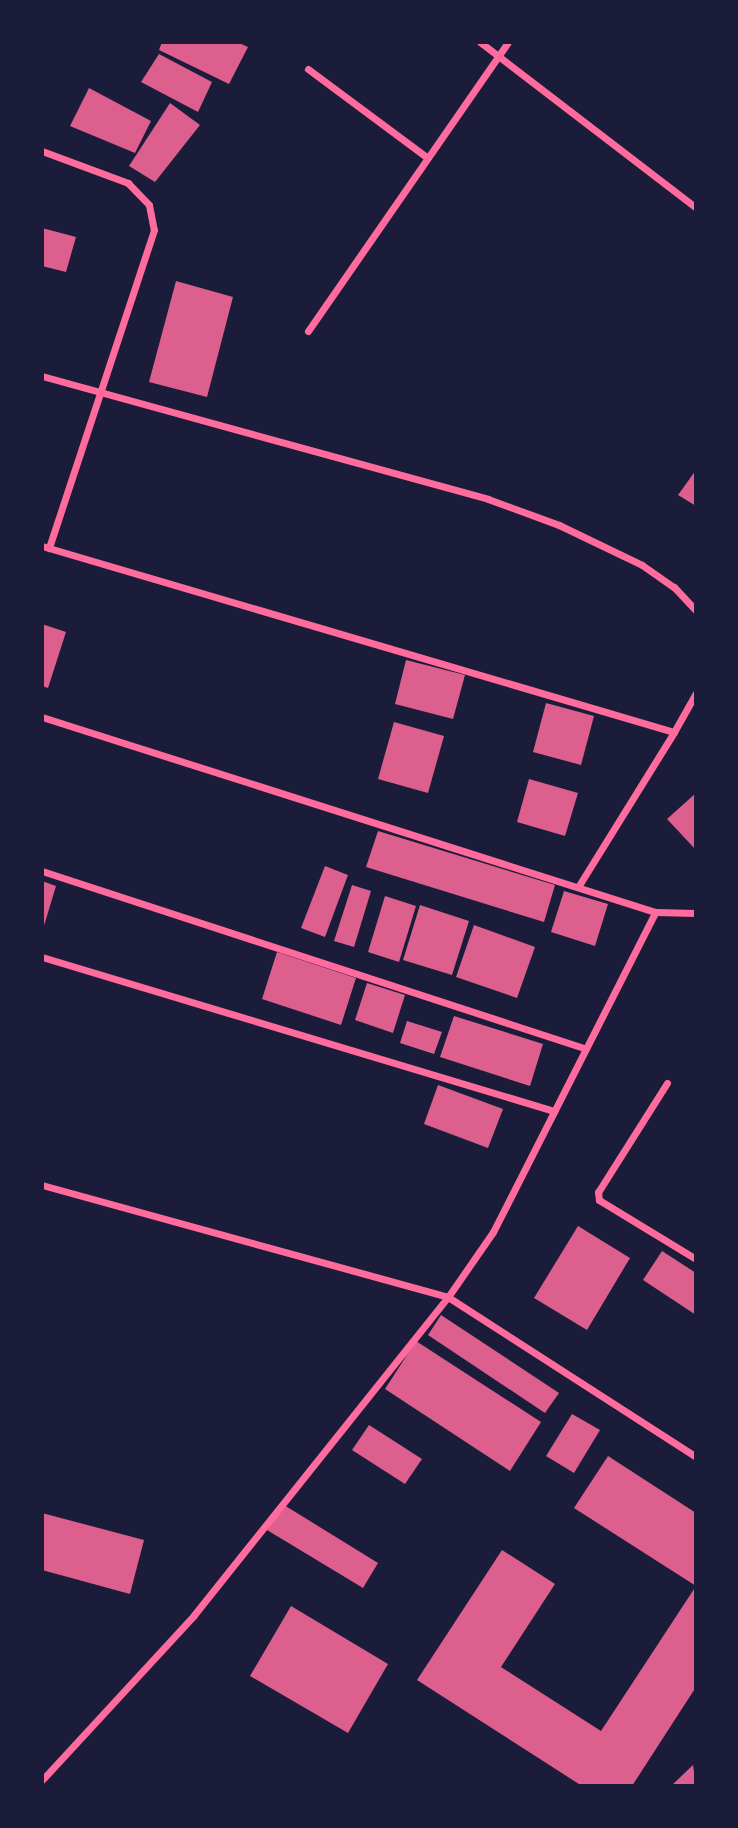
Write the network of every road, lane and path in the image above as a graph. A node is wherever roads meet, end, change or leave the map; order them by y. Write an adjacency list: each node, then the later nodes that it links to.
1 (480, 42): 3 (street)
2 (508, 42): 3 (street)
3 (498, 56): 6 (street); 7 (street)
4 (308, 69): 6 (street)
5 (42, 151): 10 (street)
6 (428, 158): 8 (street)
7 (696, 208)
8 (308, 331)
9 (42, 376): 10 (street)
10 (100, 393): 11 (street); 12 (street)
11 (46, 547): 15 (street)
12 (696, 611)
13 (696, 693): 15 (street)
14 (42, 717): 17 (street)
15 (674, 732): 17 (street)
16 (42, 871): 21 (street)
17 (578, 887): 18 (street)
18 (656, 912): 19 (street); 21 (street)
19 (696, 912)
20 (42, 957): 23 (street)
21 (583, 1048): 23 (street)
22 (667, 1083): 25 (street)
23 (554, 1111): 26 (street)
24 (42, 1185): 26 (street)
25 (696, 1259)
26 (448, 1297): 27 (street); 28 (street)
27 (696, 1457)
28 (42, 1780)

